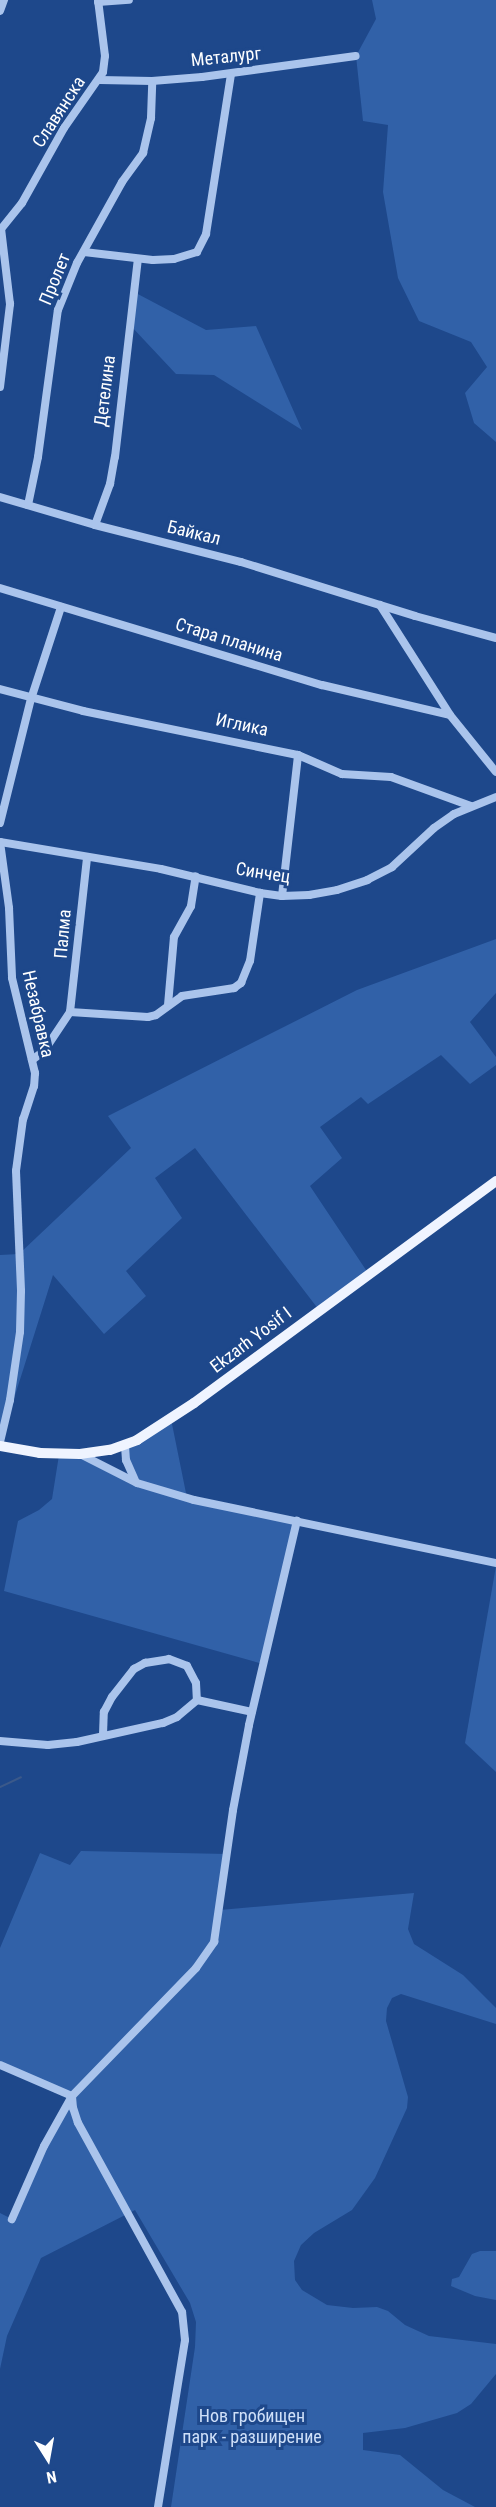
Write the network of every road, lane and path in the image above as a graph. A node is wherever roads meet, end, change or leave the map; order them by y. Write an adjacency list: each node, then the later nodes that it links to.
1 (4, 0): 4 (street)
2 (129, 0): 3 (street)
3 (98, 1): 7 (street, Славянска)
4 (0, 11)
5 (356, 56): 6 (street, Металург)
6 (231, 74): 8 (street, Металург); 11 (street)
7 (100, 80): 8 (street, Металург); 9 (street, Славянска)
8 (152, 81): 10 (street, Пролет)
9 (0, 228): 12 (street, Славянска)
10 (84, 252): 11 (street); 14 (street, Пролет)
11 (138, 259): 15 (street, Детелина)
12 (0, 387)
13 (0, 497): 14 (street, Байкал)
14 (28, 505): 15 (street, Байкал)
15 (95, 525): 17 (street, Байкал)
16 (0, 588): 18 (street, Стара планина)
17 (380, 605): 19 (street, Байкал); 22 (street)
18 (61, 607): 21 (street); 22 (street, Стара планина)
19 (496, 638)
20 (0, 688): 21 (street, Иглика)
21 (31, 699): 23 (street, Иглика); 27 (street)
22 (450, 716): 24 (street)
23 (298, 755): 26 (street, Иглика); 32 (street)
24 (496, 772)
25 (496, 797): 26 (street, Синчец)
26 (471, 806): 32 (street, Синчец)
27 (0, 823)
28 (0, 842): 29 (street, Синчец); 35 (street, Незабравка)
29 (87, 858): 30 (street, Синчец); 34 (street, Палма)
30 (196, 876): 31 (street, Синчец); 33 (street)
31 (260, 893): 32 (street, Синчец); 33 (street)
32 (282, 896)
33 (168, 1005): 34 (street)
34 (70, 1012): 35 (street)
35 (32, 1060): 37 (street, Незабравка)
36 (496, 1181): 38 (main road, Ekzarh Yosif I)
37 (0, 1444): 39 (main road, Ekzarh Yosif I)
38 (125, 1446): 39 (main road, Ekzarh Yosif I); 40 (street)
39 (80, 1454): 40 (street)
40 (137, 1483): 41 (street)
41 (297, 1521): 42 (street); 44 (street)
42 (496, 1563)
43 (197, 1700): 44 (street); 45 (street); 45 (street)
44 (252, 1712): 48 (street)
45 (103, 1735): 46 (street)
46 (0, 1741)
47 (0, 2066): 48 (street)
48 (72, 2096): 49 (street); 50 (street)
49 (12, 2219)
50 (158, 2507)

